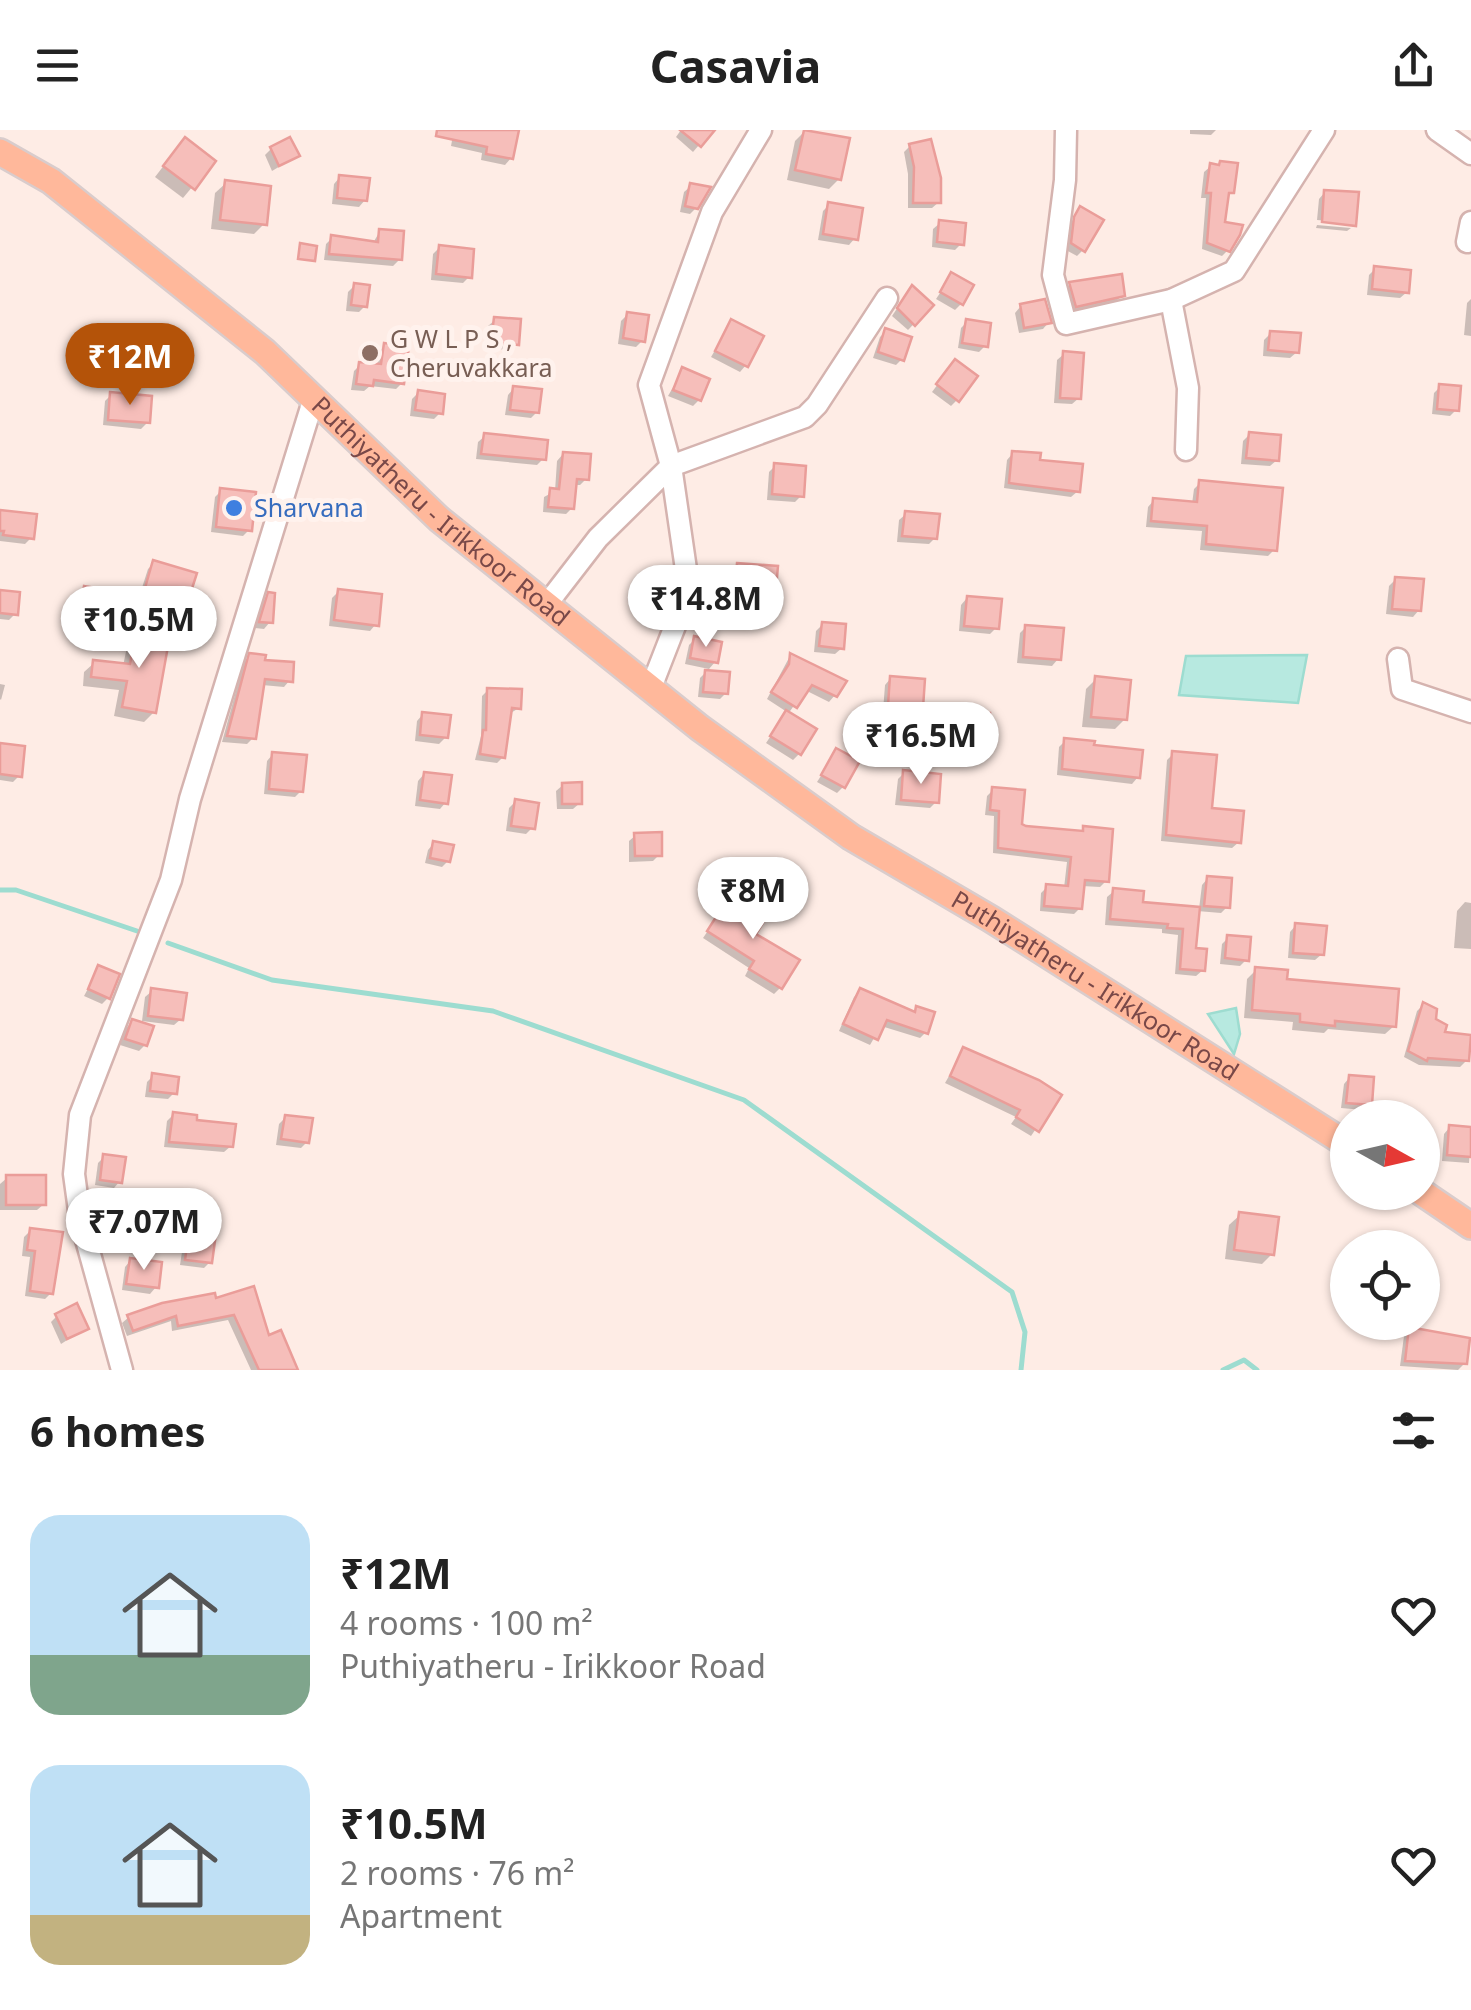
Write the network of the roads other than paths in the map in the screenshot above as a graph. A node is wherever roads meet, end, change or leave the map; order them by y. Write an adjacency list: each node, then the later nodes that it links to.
1 (760, 130): 11 (street)
2 (1066, 130): 8 (street)
3 (1324, 130): 8 (street)
4 (1437, 130): 6 (street)
5 (0, 152): 9 (main road, Puthiyatheru - Irikkoor Road)
6 (1471, 154)
7 (887, 298): 11 (street)
8 (1171, 300): 10 (street)
9 (313, 401): 12 (main road, Puthiyatheru - Irikkoor Road); 19 (street)
10 (1186, 450)
11 (671, 466): 12 (street); 14 (street)
12 (547, 604): 14 (main road, Puthiyatheru - Irikkoor Road)
13 (1398, 659): 15 (street)
14 (650, 690): 16 (main road, Puthiyatheru - Irikkoor Road)
15 (1471, 712)
16 (1330, 1134)
17 (1440, 1205): 18 (main road)
18 (1471, 1226)
19 (122, 1370)

